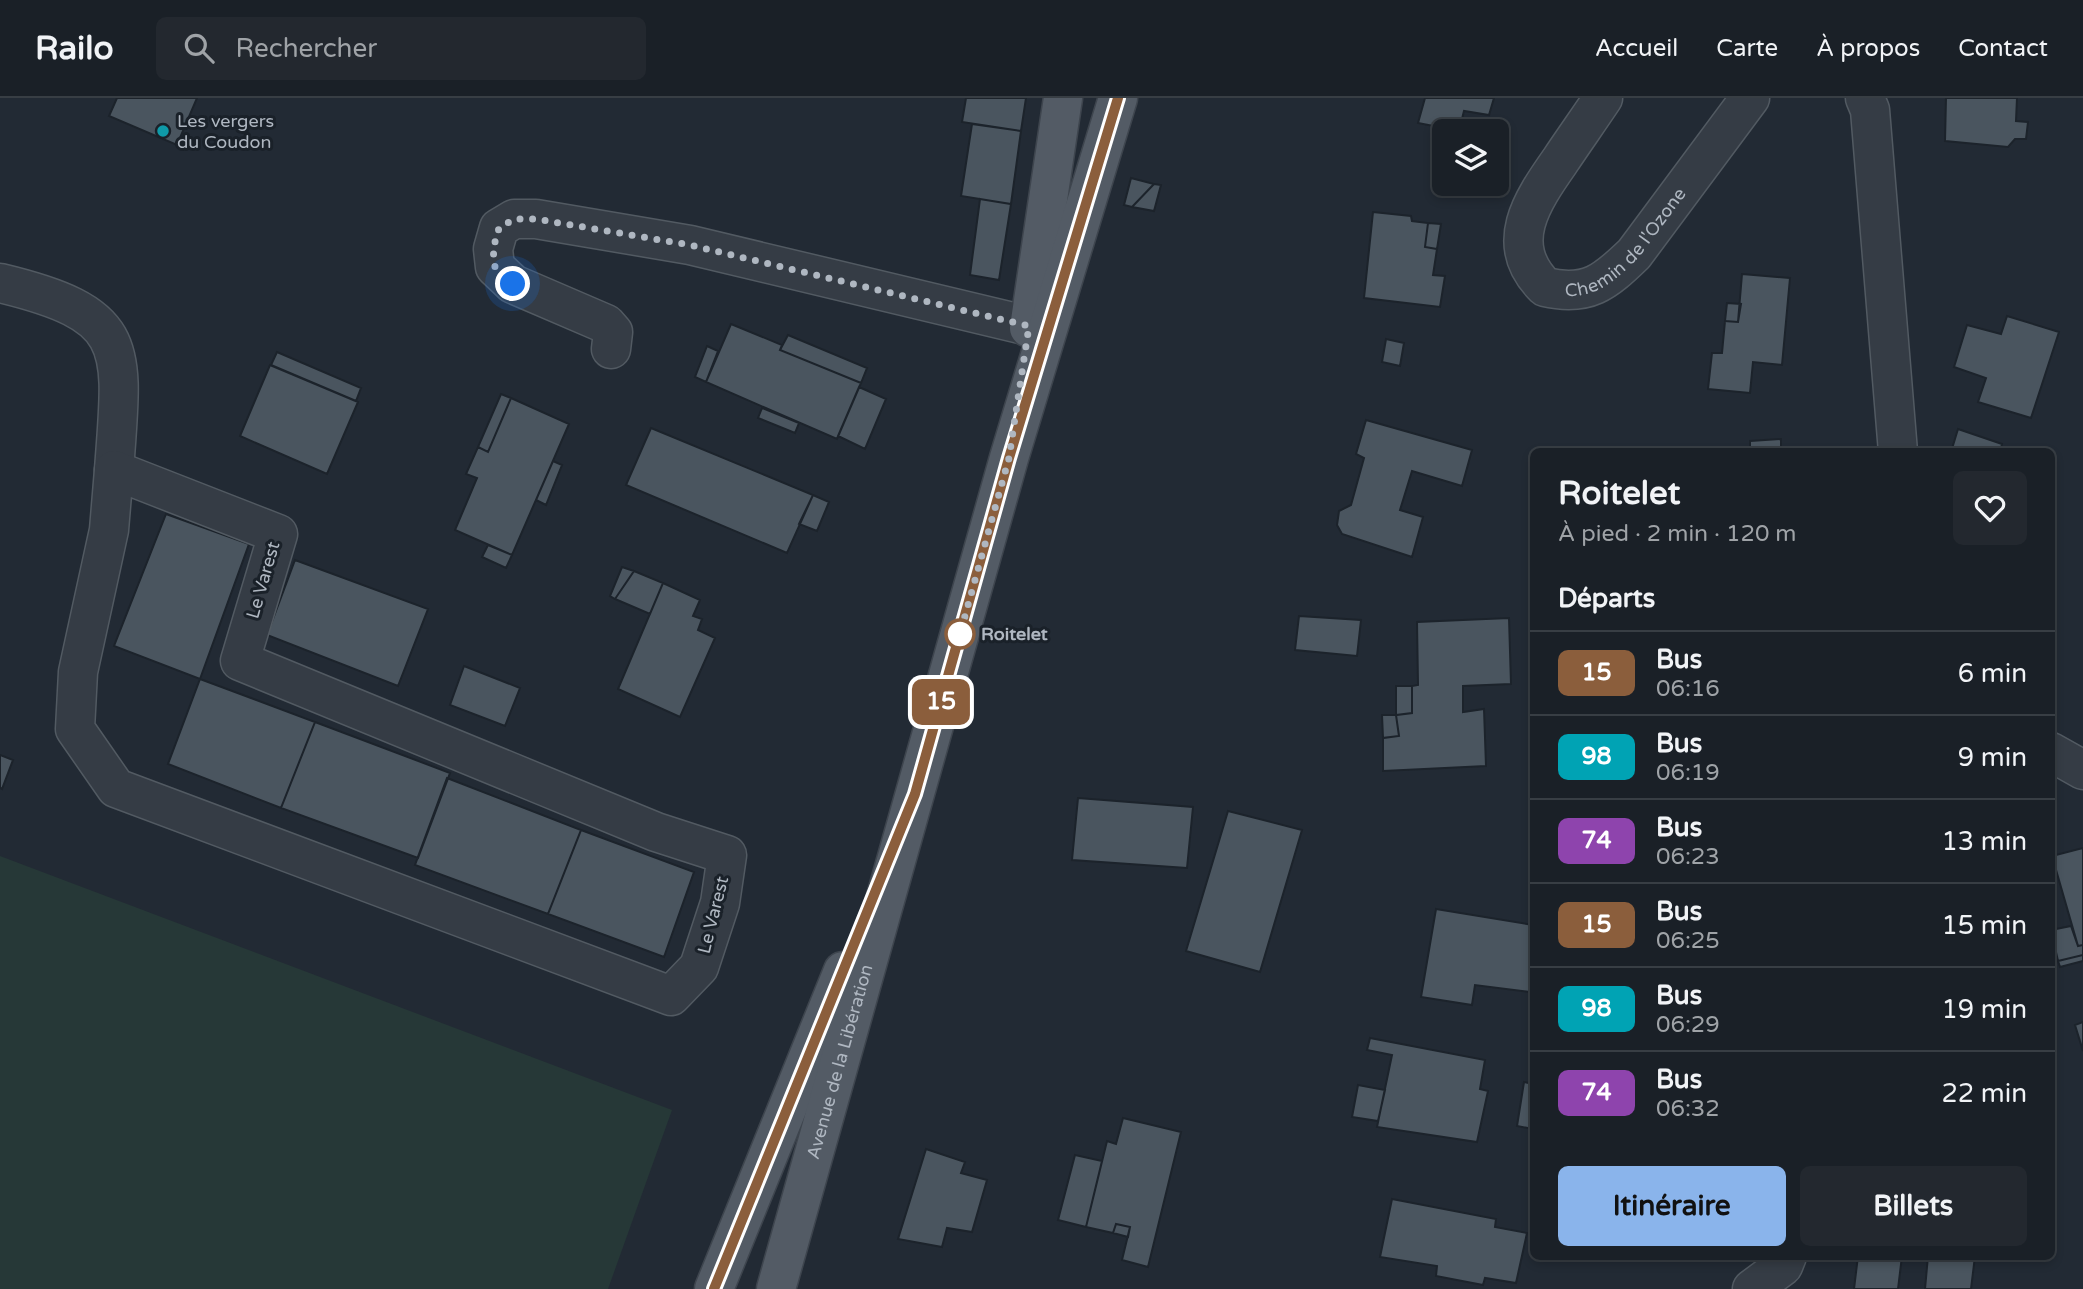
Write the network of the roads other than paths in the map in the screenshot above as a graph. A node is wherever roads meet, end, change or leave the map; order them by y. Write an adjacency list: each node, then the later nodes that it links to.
1 (1063, 98): 7 (main road, Avenue de la Libération)
2 (1118, 98): 10 (main road, Avenue de la Libération)
3 (1603, 98): 4 (street, Chemin de l'Ozone)
4 (1749, 98)
5 (1865, 98): 9 (street)
6 (0, 284): 11 (street, Le Varest)
7 (1029, 326): 8 (street); 10 (main road, Avenue de la Libération)
8 (611, 349)
9 (1898, 448)
10 (1009, 458): 14 (main road, Avenue de la Libération)
11 (114, 470): 11 (street, Le Varest)
12 (2055, 754): 13 (street)
13 (2083, 770)
14 (915, 794): 16 (main road, Avenue de la Libération); 17 (main road, Avenue de la Libération)
15 (1785, 1260): 18 (street)
16 (714, 1289)
17 (776, 1289)
18 (1752, 1289)

